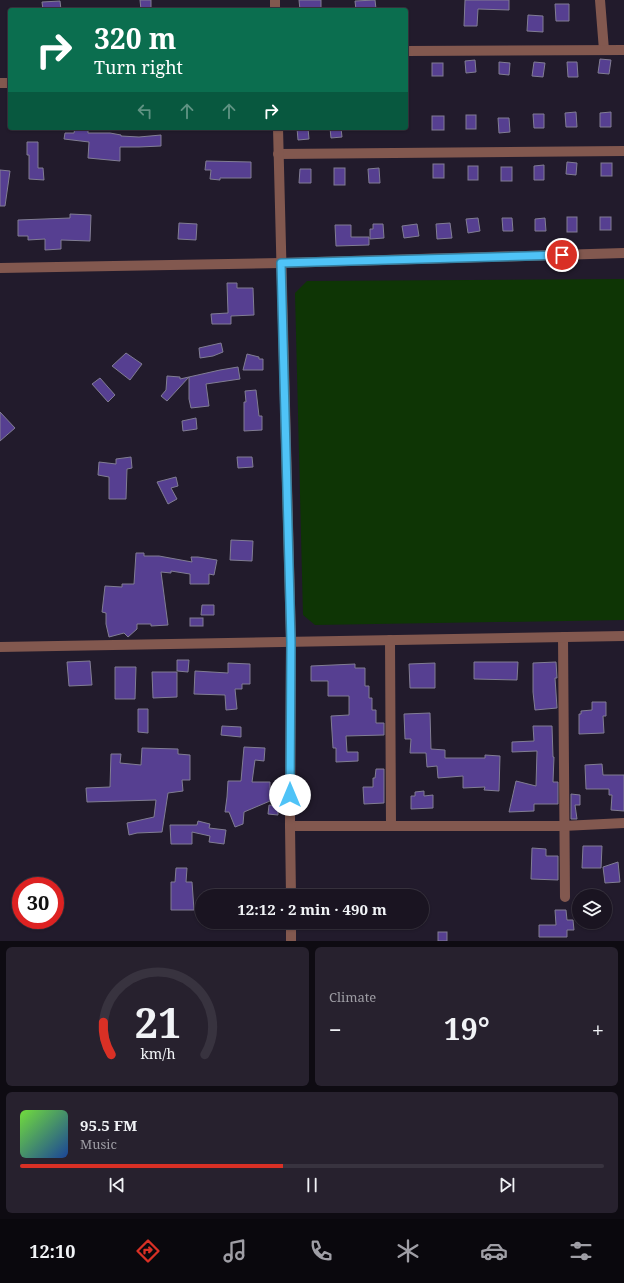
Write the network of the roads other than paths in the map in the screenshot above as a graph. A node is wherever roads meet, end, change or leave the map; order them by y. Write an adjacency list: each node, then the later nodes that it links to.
1 (600, 0): 2 (street)
2 (604, 50): 3 (street); 4 (street)
3 (624, 50)
4 (408, 51)
5 (278, 130): 7 (street)
6 (624, 151): 7 (street)
7 (278, 154): 9 (street)
8 (624, 253): 9 (street)
9 (281, 263): 10 (street); 14 (street)
10 (0, 268)
11 (624, 636): 12 (street)
12 (563, 637): 13 (street); 19 (street)
13 (390, 640): 14 (street); 18 (street)
14 (291, 642): 15 (street); 17 (street)
15 (0, 647)
16 (624, 823): 19 (street)
17 (290, 826): 18 (street); 20 (street)
18 (391, 826): 19 (street)
19 (563, 826): 21 (street)
20 (291, 889)
21 (565, 896)
22 (291, 929): 23 (street)
23 (291, 941)

